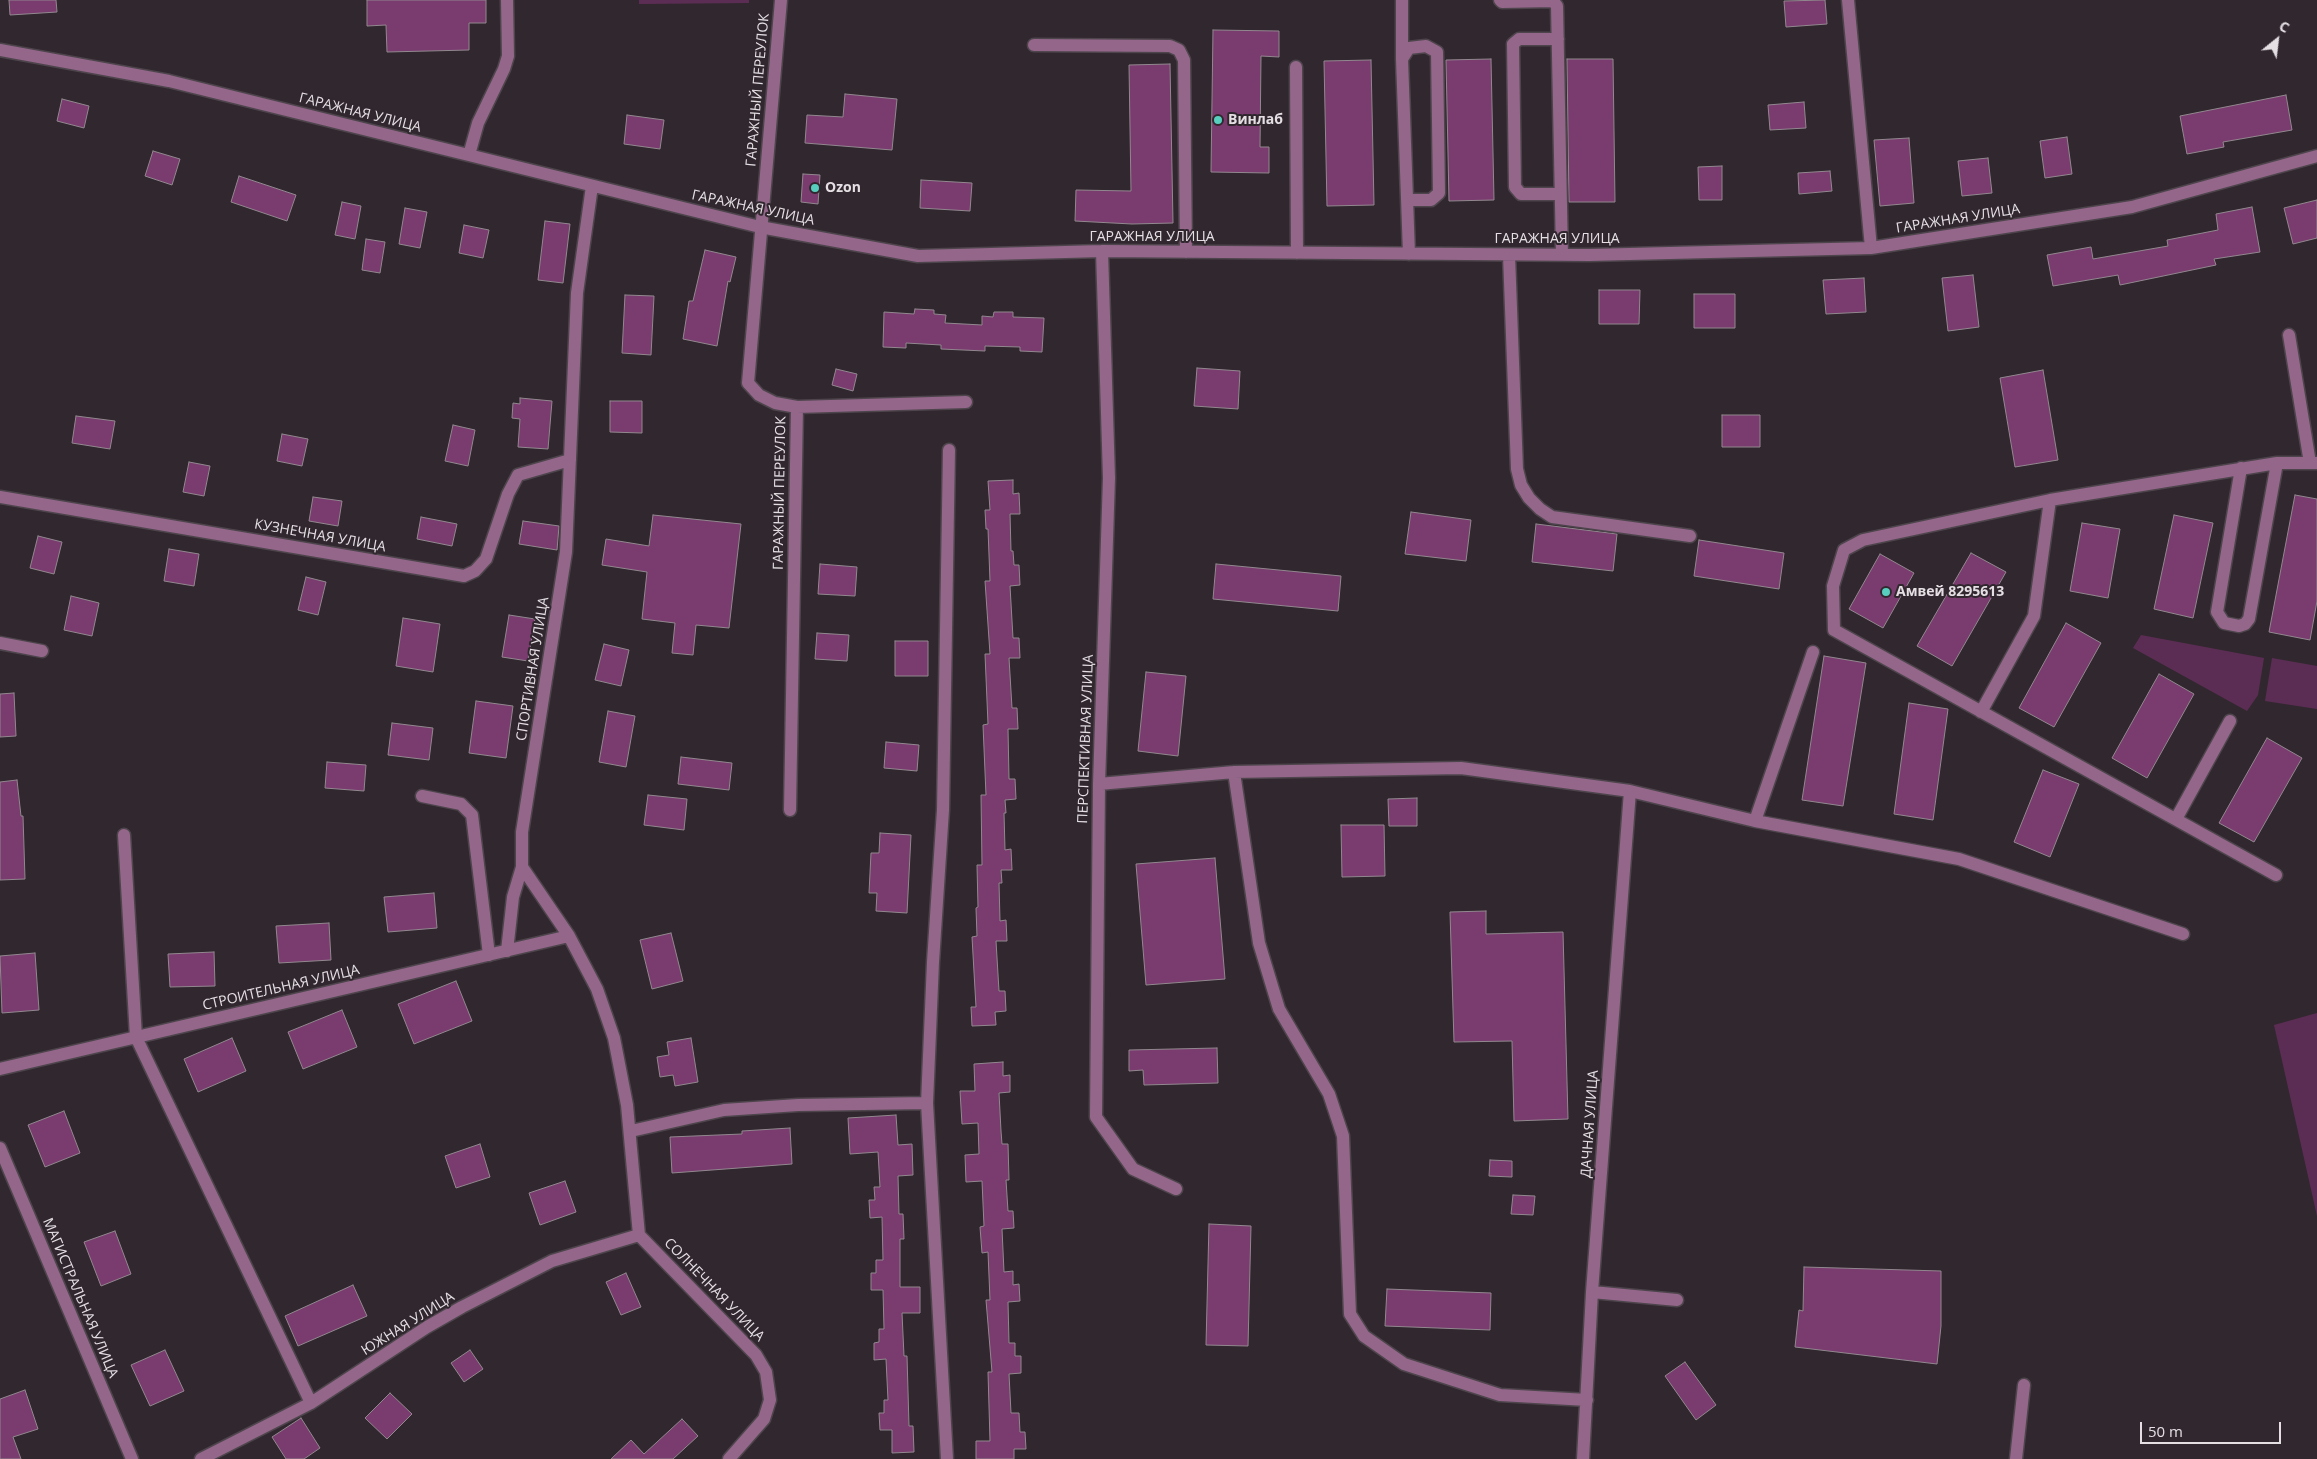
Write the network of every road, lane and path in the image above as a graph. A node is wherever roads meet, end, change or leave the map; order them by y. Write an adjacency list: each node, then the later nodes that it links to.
1 (508, 0): 11 (street)
2 (781, 0): 16 (street, ГАРАЖНЫЙ ПЕРЕУЛОК)
3 (1402, 0): 9 (street)
4 (1500, 0): 6 (street)
5 (1848, 0): 17 (street)
6 (1558, 39): 14 (street); 14 (street)
7 (1034, 45): 19 (street)
8 (0, 50): 11 (street, ГАРАЖНАЯ УЛИЦА)
9 (1402, 59): 15 (street); 15 (street)
10 (1296, 67): 20 (street)
11 (468, 155): 13 (street, ГАРАЖНАЯ УЛИЦА)
12 (2317, 156): 17 (street, ГАРАЖНАЯ УЛИЦА)
13 (592, 186): 16 (street, ГАРАЖНАЯ УЛИЦА); 28 (street, СПОРТИВНАЯ УЛИЦА)
14 (1560, 194): 23 (street)
15 (1408, 200): 21 (street)
16 (760, 227): 18 (street, ГАРАЖНАЯ УЛИЦА); 26 (street, ГАРАЖНЫЙ ПЕРЕУЛОК)
17 (1871, 248): 23 (street, ГАРАЖНАЯ УЛИЦА)
18 (1102, 251): 19 (street, ГАРАЖНАЯ УЛИЦА); 41 (street, ПЕРСПЕКТИВНАЯ УЛИЦА)
19 (1186, 252): 20 (street, ГАРАЖНАЯ УЛИЦА)
20 (1297, 253): 21 (street, ГАРАЖНАЯ УЛИЦА)
21 (1409, 254): 22 (street, ГАРАЖНАЯ УЛИЦА)
22 (1509, 255): 23 (street, ГАРАЖНАЯ УЛИЦА); 34 (street)
23 (1562, 255)
24 (2289, 334): 30 (street)
25 (966, 402): 26 (street)
26 (797, 407): 44 (street, ГАРАЖНЫЙ ПЕРЕУЛОК)
27 (949, 450): 56 (street)
28 (570, 460): 32 (street, КУЗНЕЧНАЯ УЛИЦА); 48 (street, СПОРТИВНАЯ УЛИЦА)
29 (2277, 463): 30 (street); 31 (street); 31 (street)
30 (2314, 463)
31 (2241, 468): 33 (street)
32 (0, 498)
33 (2050, 500): 38 (street); 38 (street)
34 (1690, 536)
35 (0, 643): 36 (street)
36 (42, 651)
37 (1813, 652): 46 (street)
38 (1982, 712): 45 (street)
39 (2230, 721): 45 (street)
40 (1234, 772): 41 (street); 42 (street); 64 (street)
41 (1099, 784): 59 (street, ПЕРСПЕКТИВНАЯ УЛИЦА)
42 (1630, 791): 46 (street); 61 (street, ДАЧНАЯ УЛИЦА)
43 (422, 796): 53 (street)
44 (790, 810)
45 (2176, 819): 49 (street)
46 (1755, 822): 50 (street)
47 (124, 835): 54 (street)
48 (522, 867): 51 (street); 52 (street, СПОРТИВНАЯ УЛИЦА)
49 (2276, 874)
50 (2182, 934)
51 (569, 936): 52 (street, СТРОИТЕЛЬНАЯ УЛИЦА); 57 (street)
52 (507, 951): 53 (street, СТРОИТЕЛЬНАЯ УЛИЦА)
53 (488, 955): 54 (street, СТРОИТЕЛЬНАЯ УЛИЦА)
54 (136, 1037): 55 (street, СТРОИТЕЛЬНАЯ УЛИЦА); 65 (street)
55 (0, 1069)
56 (927, 1103): 57 (street); 69 (street)
57 (631, 1131): 60 (street)
58 (0, 1148): 66 (street, МАГИСТРАЛЬНАЯ УЛИЦА)
59 (1176, 1189)
60 (639, 1235): 65 (street, ЮЖНАЯ УЛИЦА); 68 (street, СОЛНЕЧНАЯ УЛИЦА)
61 (1592, 1292): 62 (street); 64 (street, ДАЧНАЯ УЛИЦА)
62 (1677, 1300)
63 (2024, 1385): 71 (street)
64 (1587, 1400): 70 (street, ДАЧНАЯ УЛИЦА)
65 (311, 1403): 67 (street, ЮЖНАЯ УЛИЦА)
66 (132, 1459)
67 (201, 1459)
68 (729, 1459)
69 (947, 1459)
70 (1583, 1459)
71 (2016, 1459)

